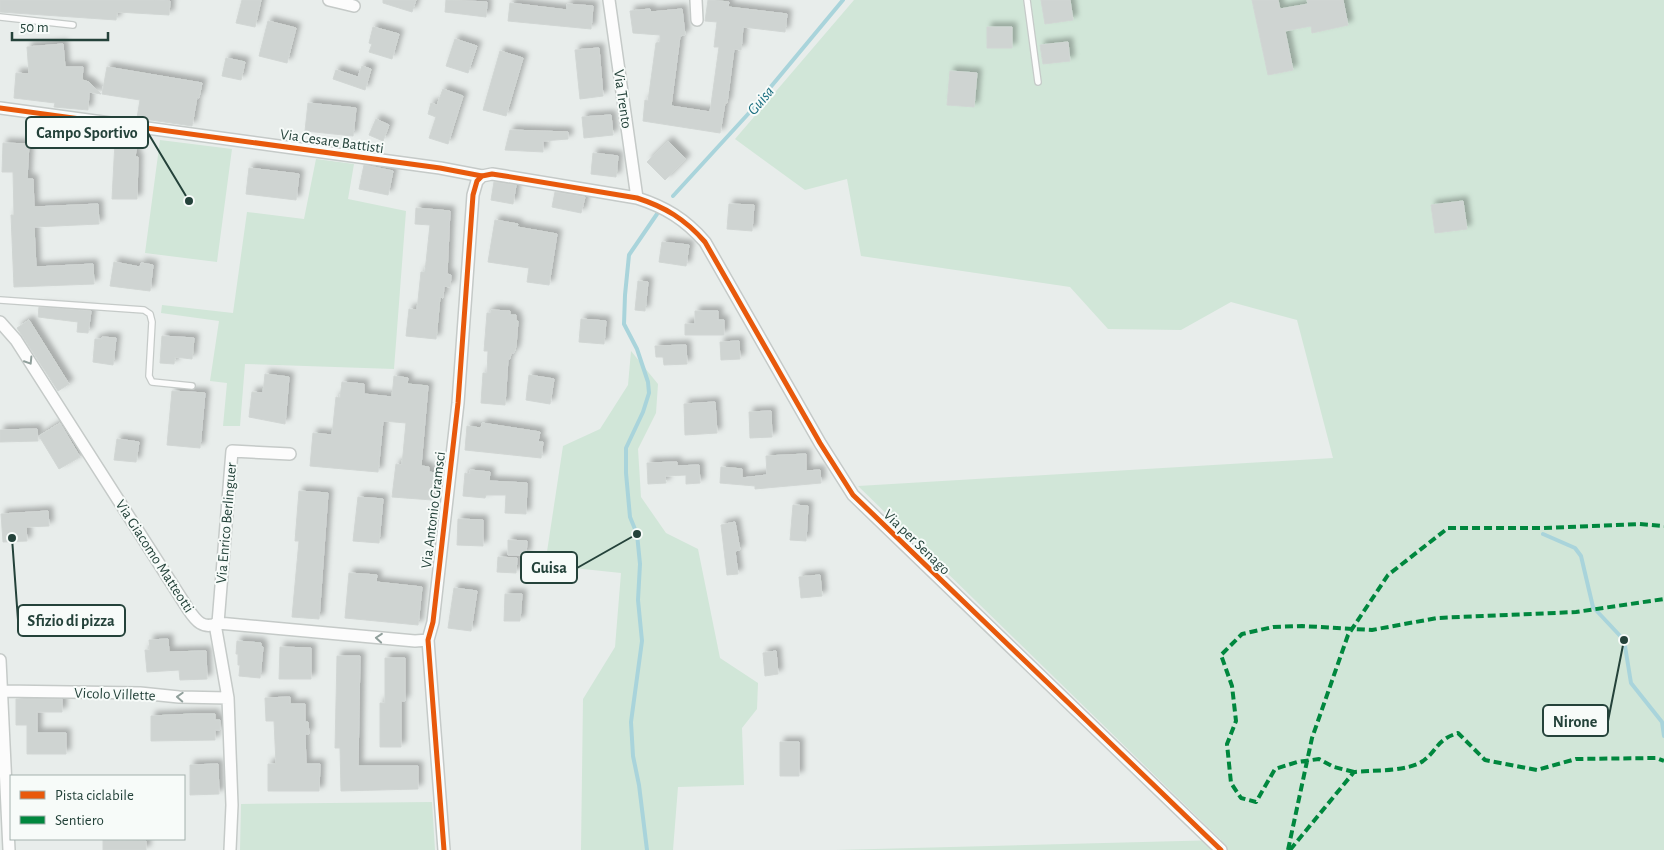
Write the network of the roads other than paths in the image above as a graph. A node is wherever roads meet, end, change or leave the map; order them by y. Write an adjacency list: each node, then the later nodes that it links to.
1 (329, 0): 5 (street)
2 (609, 0): 12 (street, Via Trento)
3 (696, 0): 7 (street)
4 (1027, 0): 9 (lane)
5 (354, 6)
6 (0, 18): 8 (lane)
7 (697, 20)
8 (73, 25)
9 (1038, 82)
10 (0, 108): 11 (street, Via Cesare Battisti)
11 (482, 176): 12 (street, Via Cesare Battisti); 19 (street, Via Antonio Gramsci)
12 (637, 198): 13 (street, Via Cesare Battisti)
13 (658, 204): 26 (street, Via per Senago)
14 (0, 300): 16 (lane)
15 (0, 322): 18 (street, Via Giacomo Matteotti, one-way to 18)
16 (192, 386)
17 (290, 454): 18 (street, Via Enrico Berlinguer)
18 (216, 624): 19 (street, Via Giacomo Matteotti, one-way to 18); 22 (street, Via Enrico Berlinguer)
19 (428, 640): 25 (street, Via Antonio Gramsci)
20 (0, 660): 21 (street)
21 (1, 691): 22 (street, Vicolo Villette, one-way to 21); 23 (street)
22 (228, 698): 24 (street, Via Enrico Berlinguer)
23 (9, 850)
24 (230, 850)
25 (444, 850)
26 (1222, 850)

